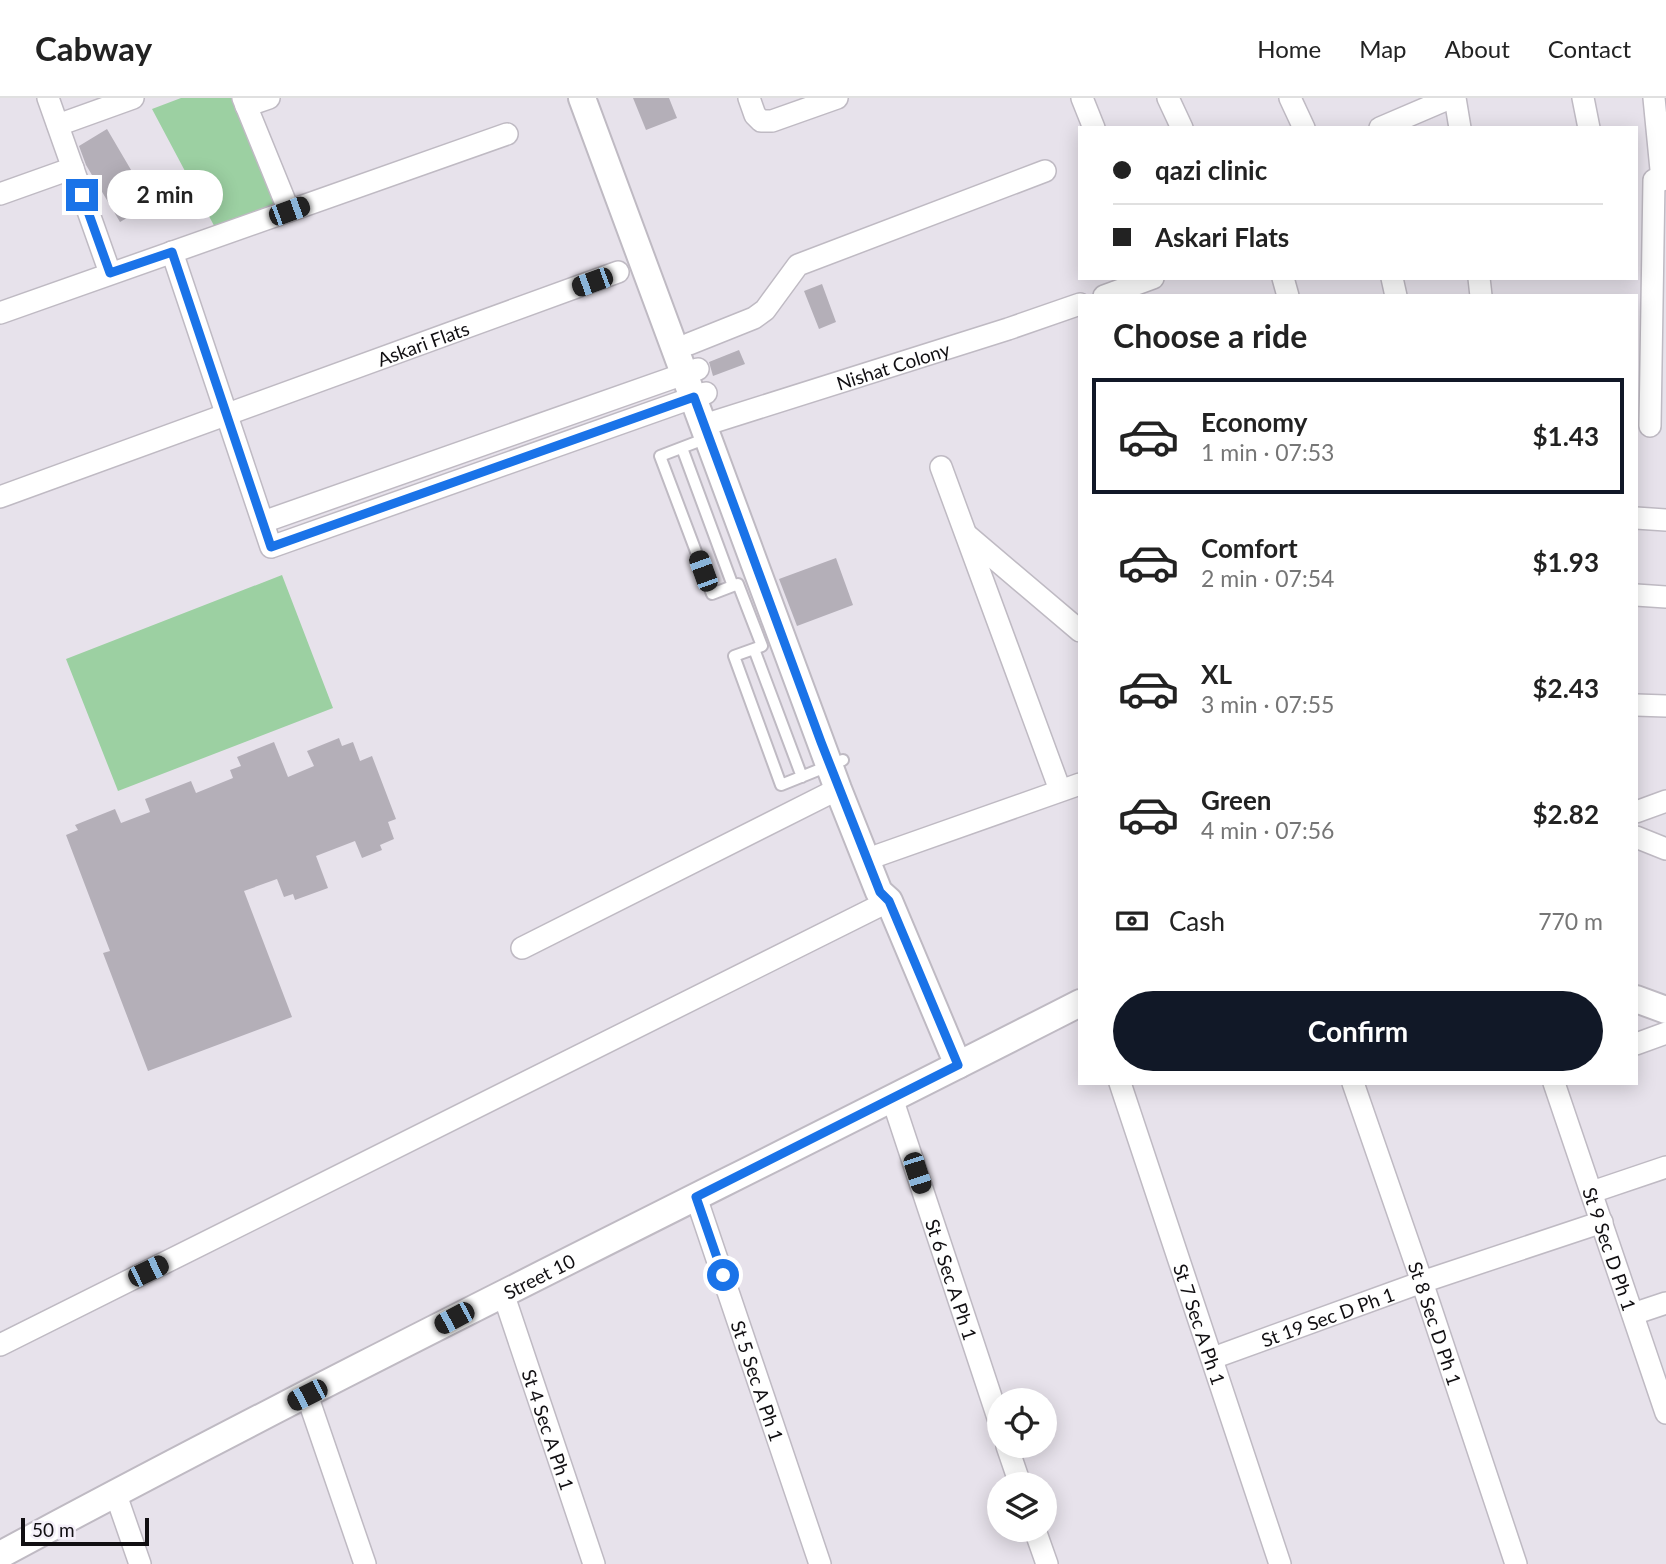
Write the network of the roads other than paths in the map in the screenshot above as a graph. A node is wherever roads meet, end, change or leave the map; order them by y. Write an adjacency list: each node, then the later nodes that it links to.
1 (48, 98): 15 (street)
2 (133, 98): 15 (street)
3 (269, 98): 14 (street)
4 (582, 98): 37 (street)
5 (599, 98): 36 (street)
6 (749, 98): 7 (street)
7 (837, 98)
8 (1082, 98): 16 (street)
9 (1168, 98): 17 (street)
10 (1290, 98): 18 (street)
11 (1452, 98): 19 (street); 20 (street)
12 (1583, 98): 21 (street)
13 (1654, 98): 25 (street)
14 (245, 102): 27 (street)
15 (58, 125): 23 (street)
16 (1093, 126)
17 (1181, 126)
18 (1303, 126)
19 (1385, 126)
20 (1459, 126)
21 (1589, 126)
22 (507, 134): 27 (street)
23 (73, 168): 26 (street); 30 (street)
24 (1045, 171): 36 (street)
25 (1654, 180): 35 (street)
26 (0, 194)
27 (289, 211): 28 (street)
28 (172, 252): 30 (street); 38 (street)
29 (618, 272): 38 (street, Askari Flats)
30 (110, 273): 34 (street)
31 (1148, 280): 32 (street)
32 (1109, 294)
33 (1078, 305): 40 (street, Nishat Colony)
34 (0, 313)
35 (1644, 322): 39 (street)
36 (689, 344): 37 (street)
37 (696, 383): 40 (street); 42 (street); 44 (street)
38 (226, 415): 45 (street, Askari Flats); 48 (street)
39 (1651, 426)
40 (710, 428): 41 (lane); 53 (street)
41 (682, 448): 50 (lane); 50 (lane)
42 (469, 450): 44 (street); 48 (street)
43 (941, 467): 49 (street)
44 (478, 474): 48 (street)
45 (0, 497)
46 (1638, 518): 47 (street)
47 (1666, 520)
48 (263, 522)
49 (967, 534): 54 (street); 60 (street)
50 (733, 586): 53 (lane)
51 (1638, 595): 52 (street)
52 (1666, 597)
53 (766, 603): 55 (lane); 58 (street)
54 (1078, 629)
55 (754, 649): 59 (lane); 59 (lane)
56 (1638, 705): 57 (street)
57 (1666, 706)
58 (837, 772): 59 (lane); 65 (street); 66 (street); 67 (street)
59 (802, 777)
60 (1070, 787): 65 (street)
61 (1666, 801): 62 (street)
62 (1638, 811)
63 (1638, 838): 64 (street)
64 (1666, 849)
65 (878, 855): 66 (street)
66 (889, 901): 73 (street); 86 (street)
67 (522, 948)
68 (1638, 1000): 70 (street)
69 (1078, 1004): 73 (street, Street 10)
70 (1666, 1010)
71 (1666, 1033): 72 (street)
72 (1638, 1043)
73 (958, 1065): 77 (street, Street 10)
74 (1121, 1085): 87 (street, St 7 Sec A Ph 1)
75 (1354, 1085): 82 (street, St 8 Sec D Ph 1)
76 (1555, 1085): 79 (street, St 9 Sec D Ph 1)
77 (892, 1098): 80 (street, Street 10); 88 (street, St 6 Sec A Ph 1)
78 (1666, 1167): 79 (street)
79 (1592, 1192): 81 (street, St 9 Sec D Ph 1)
80 (696, 1197): 83 (street, Street 10); 97 (street, St 5 Sec A Ph 1)
81 (1602, 1222): 82 (street, St 19 Sec D Ph 1); 85 (street, St 9 Sec D Ph 1)
82 (1422, 1282): 87 (street, St 19 Sec D Ph 1); 100 (street, St 8 Sec D Ph 1)
83 (503, 1293): 89 (street, Street 10); 96 (street, St 4 Sec A Ph 1)
84 (1666, 1303): 85 (street)
85 (1633, 1314): 90 (street, St 9 Sec D Ph 1)
86 (0, 1345)
87 (1213, 1358): 99 (street, St 7 Sec A Ph 1)
88 (988, 1388)
89 (307, 1395): 91 (street, Street 10); 95 (street)
90 (1666, 1413)
91 (116, 1492): 93 (street, Street 10); 94 (street)
92 (1039, 1542): 98 (street)
93 (0, 1555)
94 (140, 1564)
95 (365, 1564)
96 (594, 1564)
97 (820, 1564)
98 (1047, 1564)
99 (1280, 1564)
100 (1516, 1564)

